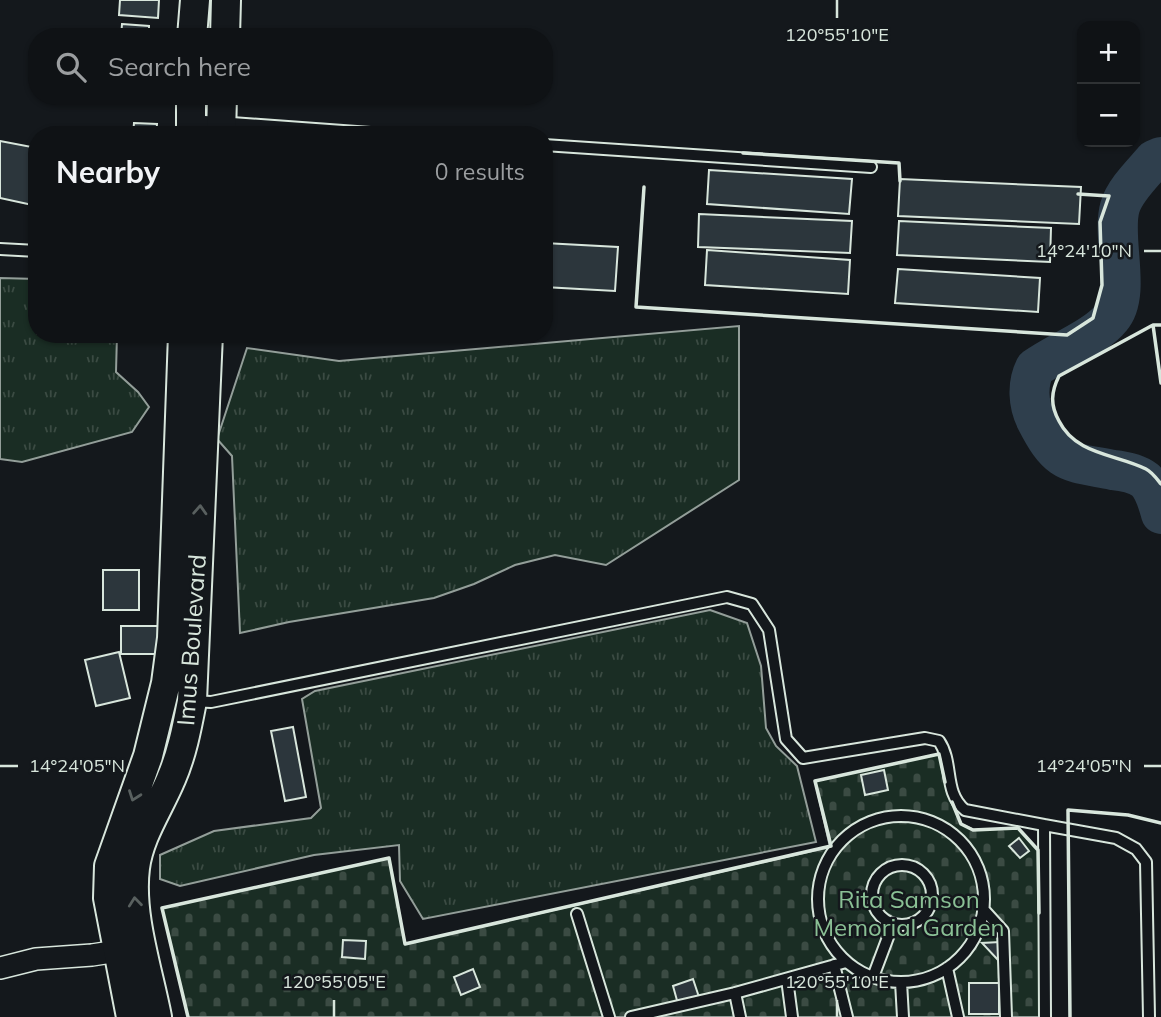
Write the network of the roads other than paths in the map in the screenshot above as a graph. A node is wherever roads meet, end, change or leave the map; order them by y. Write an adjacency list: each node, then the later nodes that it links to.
1 (195, 0): 3 (main road)
2 (226, 0): 4 (main road)
3 (193, 28)
4 (225, 28)
5 (191, 117): 6 (lane)
6 (221, 118): 7 (lane)
7 (304, 126)
8 (553, 146): 9 (lane)
9 (872, 167)
10 (0, 249): 11 (lane)
11 (28, 251)
12 (183, 343): 19 (main road, Imus Boulevard, one-way to 19)
13 (208, 343): 14 (main road, Imus Boulevard, one-way to 13)
14 (192, 701): 15 (lane); 19 (main road, Imus Boulevard, one-way to 14)
15 (1044, 825): 38 (lane); 39 (lane)
16 (984, 910): 20 (lane); 23 (lane); 37 (lane)
17 (577, 914): 30 (lane)
18 (893, 924): 18 (lane); 24 (lane)
19 (130, 949): 22 (street); 28 (main road, Imus Boulevard); 29 (main road, Imus Boulevard)
20 (846, 961): 21 (lane); 24 (lane)
21 (834, 965): 25 (lane); 34 (lane)
22 (0, 968)
23 (947, 968): 26 (lane); 36 (lane)
24 (873, 977): 26 (lane)
25 (787, 979): 27 (lane); 33 (lane)
26 (901, 982): 35 (lane)
27 (735, 993): 31 (lane); 32 (lane)
28 (131, 1017)
29 (157, 1017)
30 (609, 1017)
31 (631, 1017)
32 (740, 1017)
33 (792, 1017)
34 (847, 1017)
35 (903, 1017)
36 (958, 1017)
37 (1006, 1017)
38 (1045, 1017)
39 (1149, 1017)

